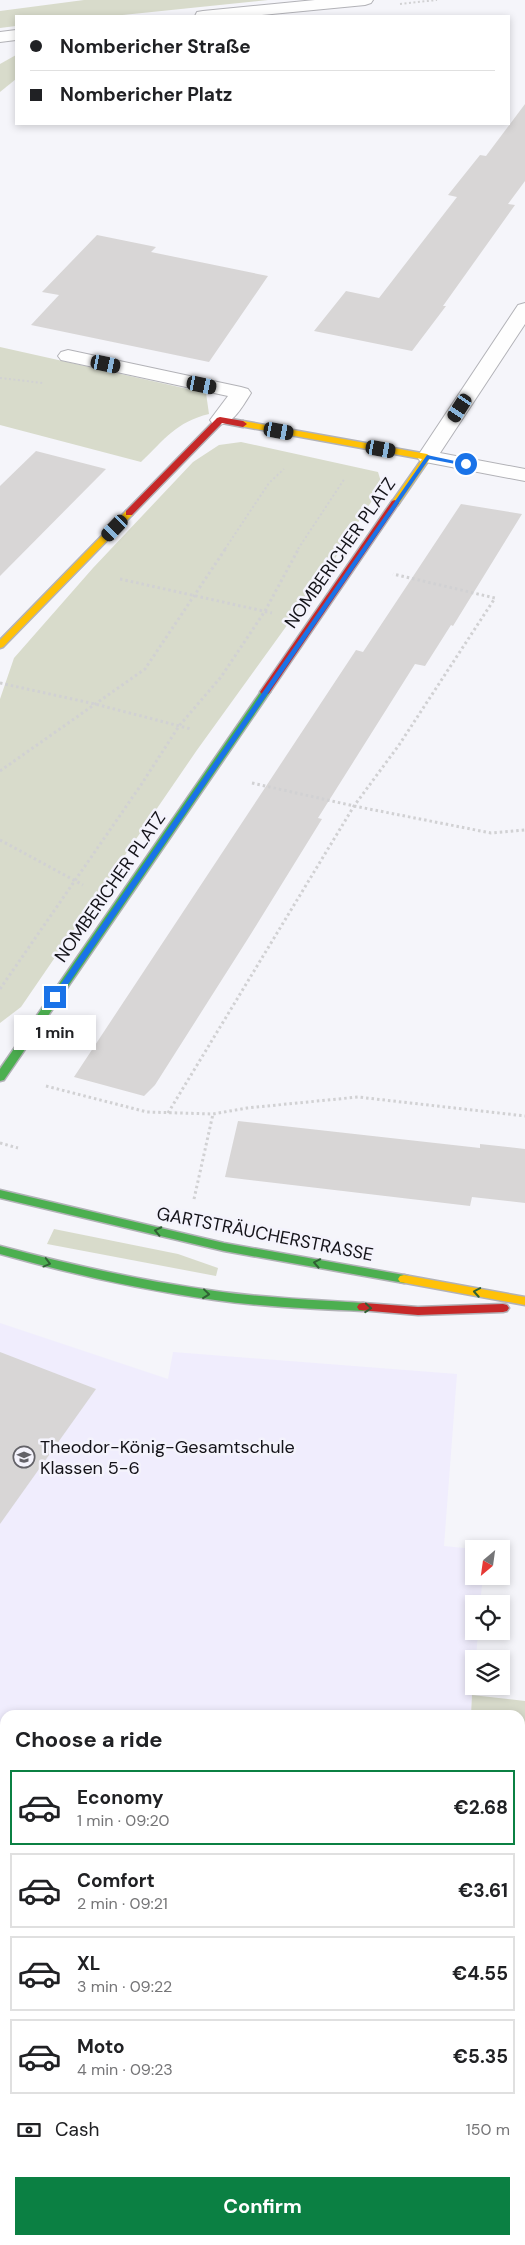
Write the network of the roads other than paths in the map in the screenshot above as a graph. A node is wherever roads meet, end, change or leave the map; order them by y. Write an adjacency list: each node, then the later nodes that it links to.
1 (365, 0): 2 (street)
2 (213, 15)
3 (15, 35): 4 (street)
4 (0, 37)
5 (525, 309): 8 (street)
6 (68, 356): 7 (street)
7 (220, 420): 8 (street, NOMBERICHER PLATZ); 10 (street)
8 (427, 457): 9 (street); 11 (street, NOMBERICHER PLATZ)
9 (525, 475)
10 (0, 645)
11 (1, 1076)
12 (0, 1194): 14 (street, GARTSTRÄUCHERSTRASSE, one-way to 12)
13 (0, 1250): 15 (street, one-way to 15)
14 (525, 1301)
15 (525, 1308)

